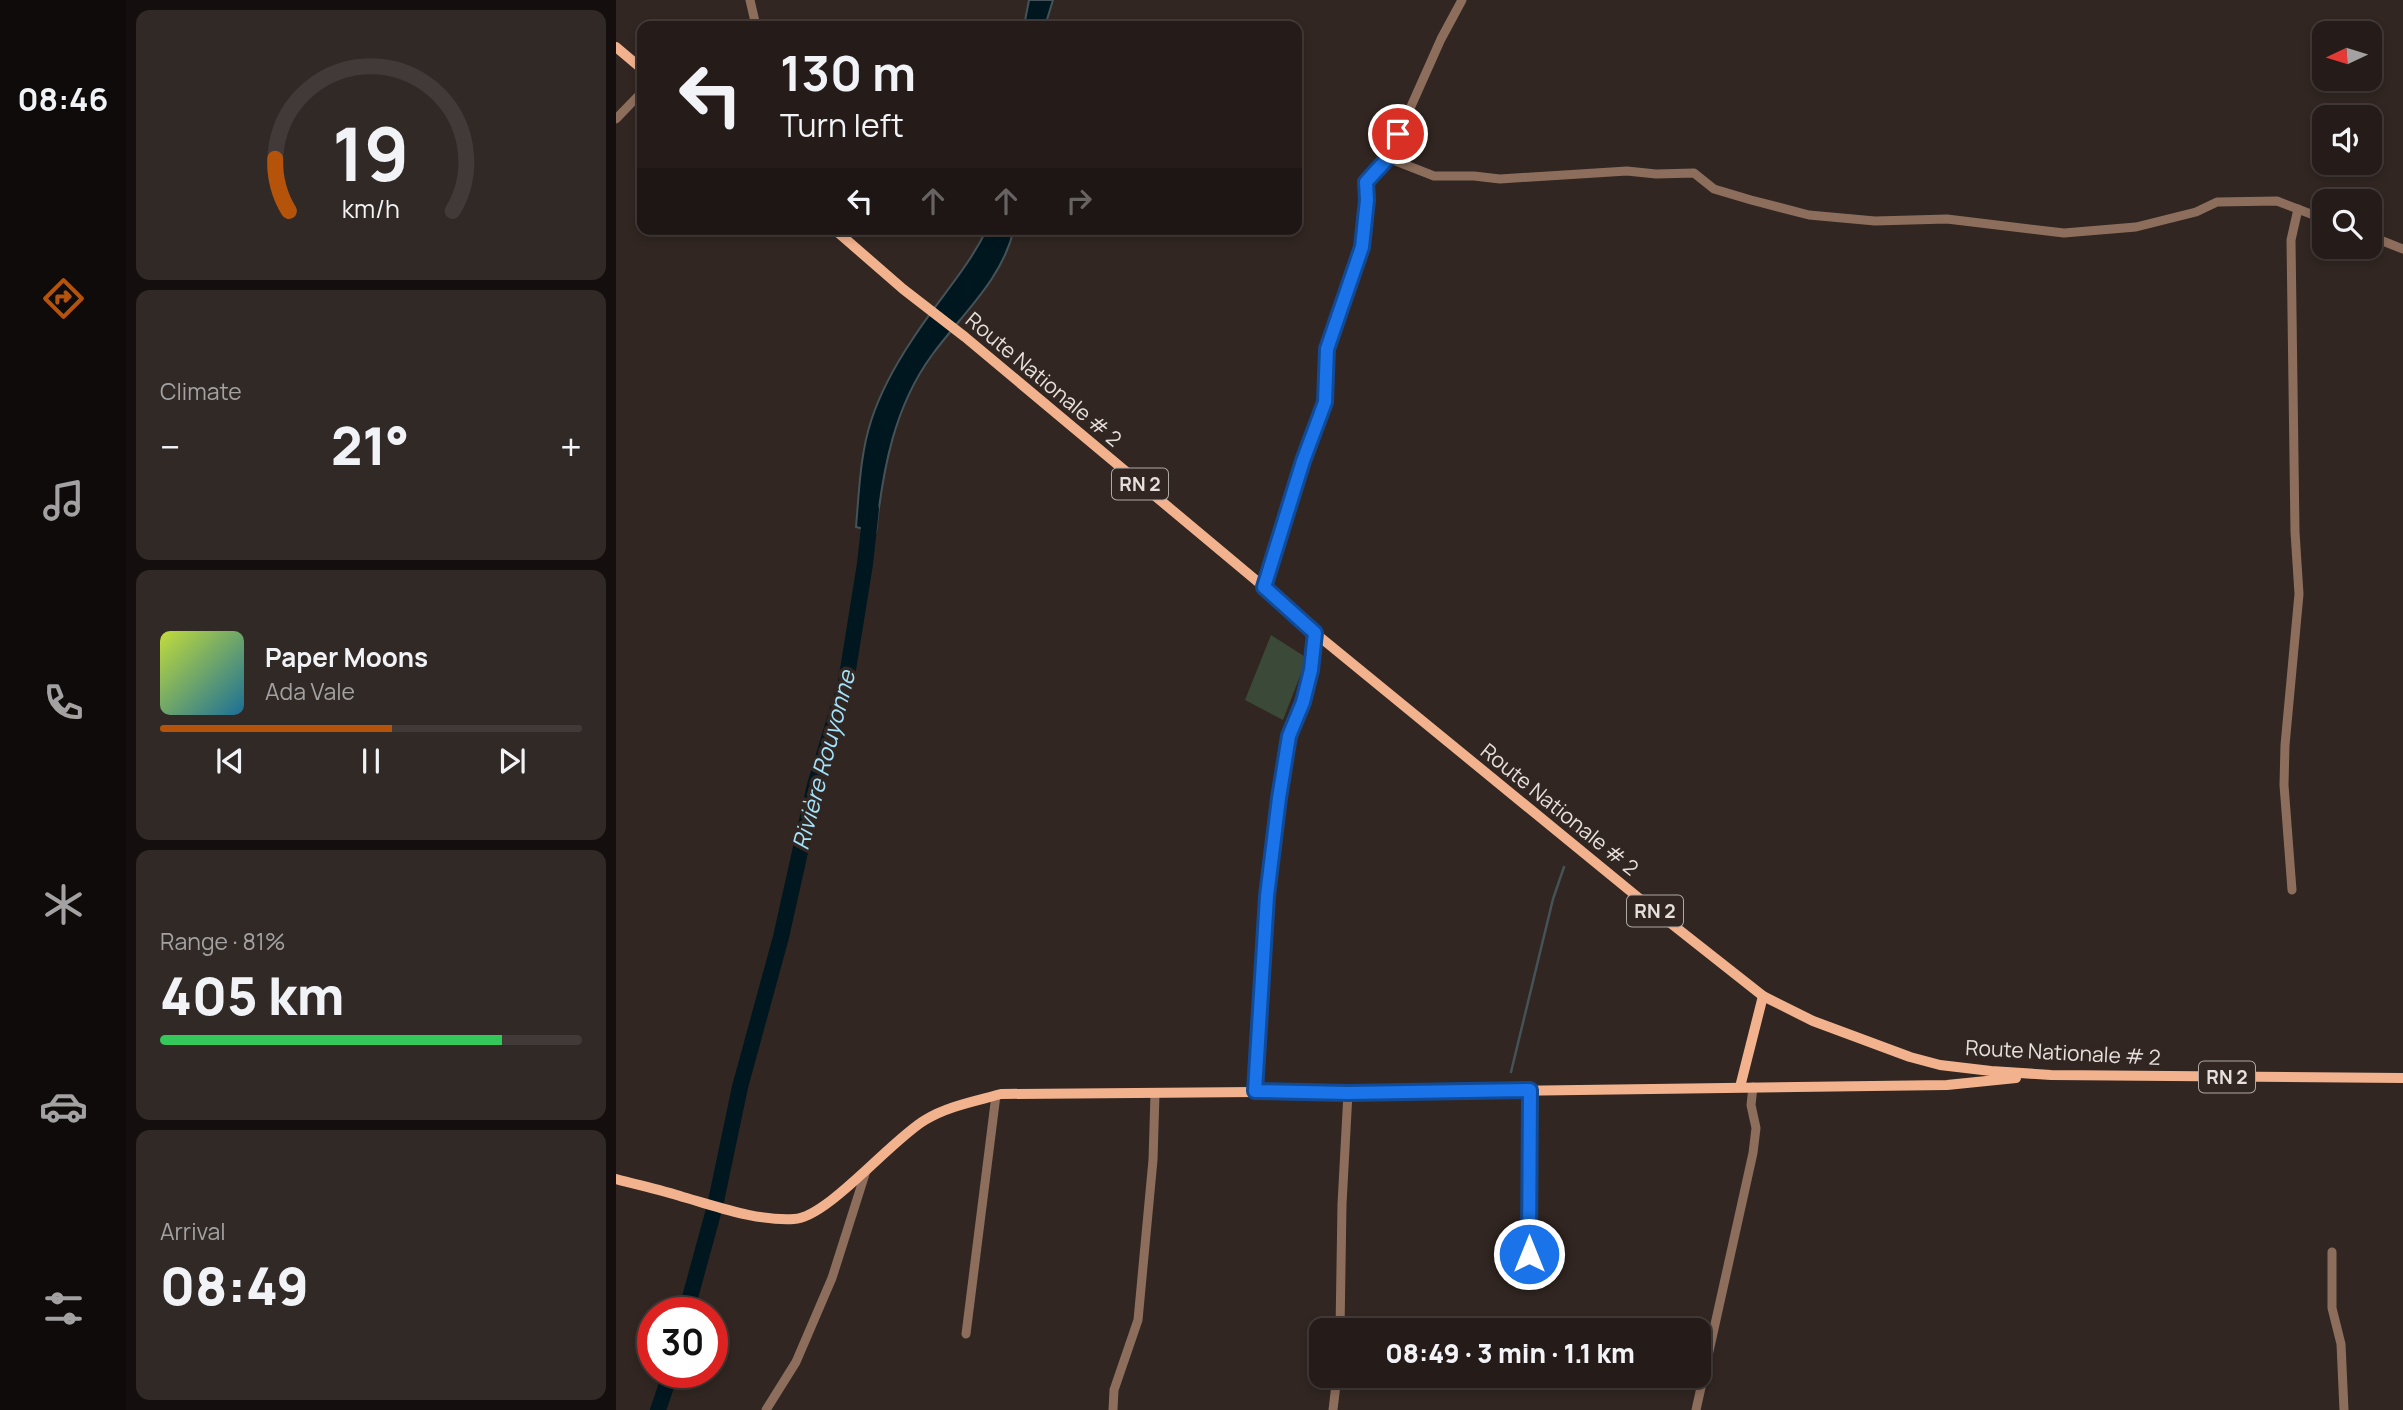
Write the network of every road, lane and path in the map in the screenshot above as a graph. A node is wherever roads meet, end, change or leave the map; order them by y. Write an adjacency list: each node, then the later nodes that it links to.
1 (750, 0): 3 (street)
2 (1462, 0): 8 (street)
3 (755, 21)
4 (616, 47): 5 (main road)
5 (637, 65)
6 (637, 97): 7 (street)
7 (616, 119)
8 (1388, 158): 9 (street); 14 (street)
9 (2298, 209): 10 (street); 16 (street)
10 (2312, 214)
11 (841, 235): 14 (main road, Route Nationale # 2 / RN 2)
12 (2382, 241): 13 (street)
13 (2403, 249)
14 (1264, 587): 15 (main road, Route Nationale # 2 / RN 2)
15 (1315, 633): 17 (main road, Route Nationale # 2 / RN 2); 23 (street)
16 (2292, 890)
17 (1763, 996): 18 (main road, Route Nationale # 2 / RN 2); 20 (main road)
18 (2051, 1075): 19 (main road, Route Nationale # 2 / RN 2); 21 (main road)
19 (2403, 1078)
20 (1740, 1087): 21 (main road); 22 (main road)
21 (1754, 1087): 37 (street)
22 (1530, 1090): 24 (main road); 30 (street)
23 (1255, 1091): 24 (main road); 25 (main road)
24 (1348, 1093): 31 (street)
25 (1155, 1094): 26 (main road); 35 (street)
26 (996, 1095): 27 (main road); 32 (street)
27 (866, 1171): 28 (main road); 34 (street)
28 (616, 1178)
29 (2332, 1252): 38 (street)
30 (1529, 1254)
31 (1340, 1318)
32 (966, 1334)
33 (1336, 1388): 36 (street)
34 (766, 1410)
35 (1113, 1410)
36 (1333, 1410)
37 (1696, 1410)
38 (2344, 1410)

